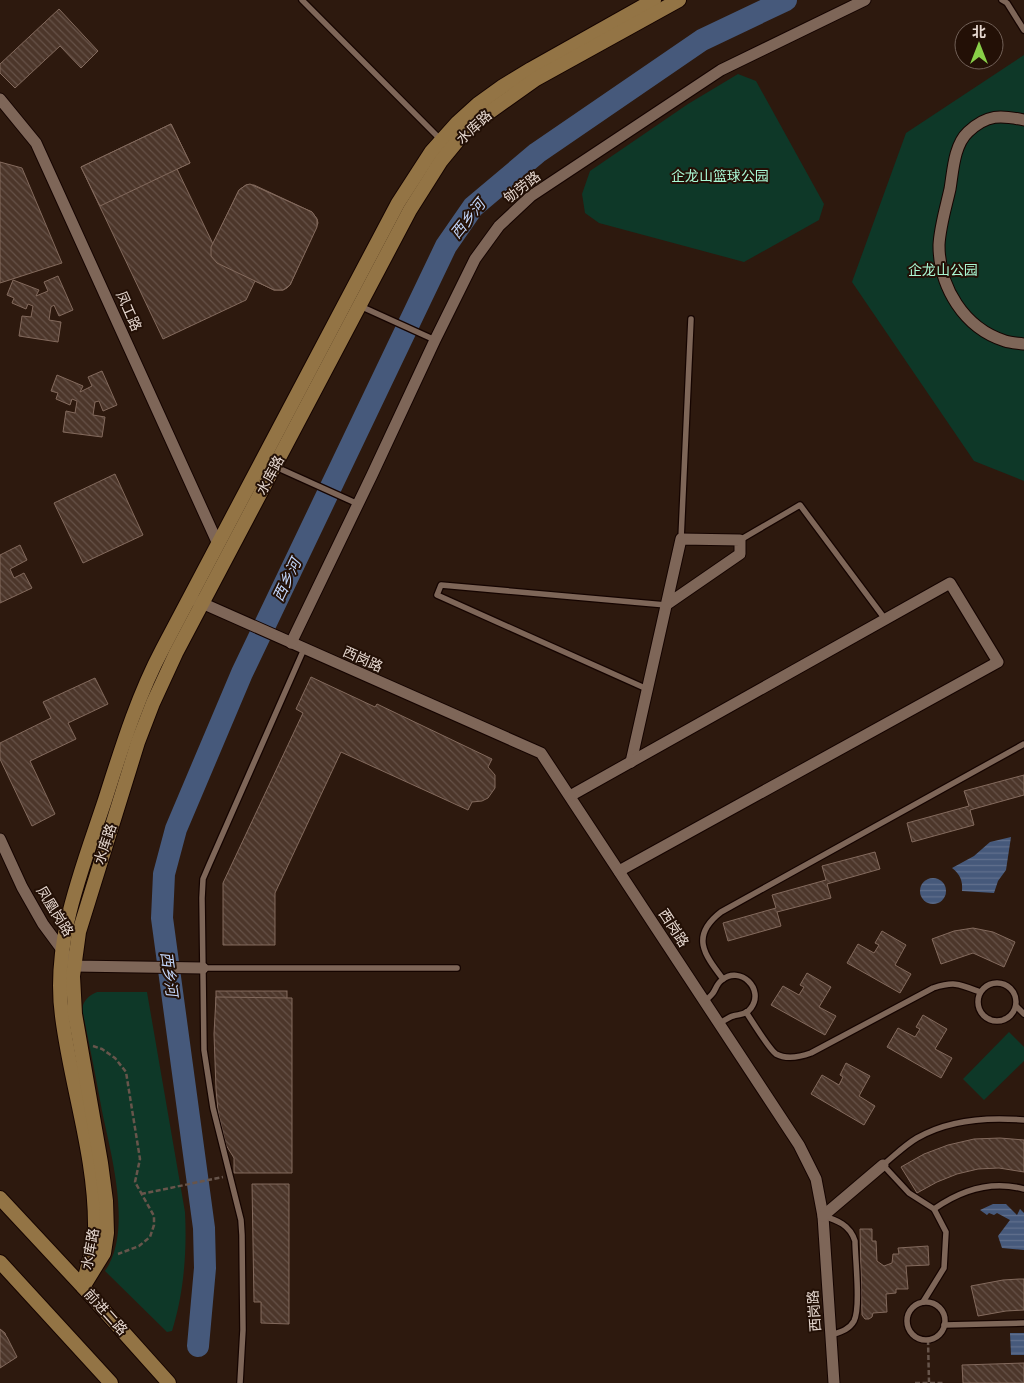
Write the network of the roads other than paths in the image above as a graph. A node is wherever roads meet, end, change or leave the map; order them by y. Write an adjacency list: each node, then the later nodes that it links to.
1 (302, 0): 9 (lane)
2 (654, 0): 9 (main road, 水库路)
3 (679, 0): 9 (main road, 水库路)
4 (865, 0): 12 (street, 劬劳路)
5 (1002, 0): 6 (lane)
6 (1024, 30)
7 (0, 99): 18 (street, 凤工路)
8 (1024, 120): 13 (street)
9 (446, 145): 10 (main road, 水库路); 18 (main road, 水库路)
10 (360, 306): 12 (lane); 14 (main road, 水库路)
11 (691, 319): 16 (lane)
12 (435, 340): 15 (street, 劬劳路)
13 (1024, 344)
14 (275, 466): 15 (lane); 20 (main road, 水库路)
15 (355, 502): 23 (street, 劬劳路)
16 (680, 539): 17 (street); 21 (street)
17 (740, 540): 21 (street); 22 (lane)
18 (218, 544): 19 (main road, 水库路)
19 (189, 598): 20 (street, 西岗路); 31 (main road, 水库路)
20 (202, 604): 23 (street, 西岗路); 32 (main road, 水库路)
21 (666, 605): 25 (street); 25 (lane)
22 (885, 619): 27 (street); 30 (street)
23 (290, 643): 24 (street, 西岗路)
24 (304, 649): 28 (street, 西岗路); 33 (lane)
25 (647, 689): 27 (street)
26 (1024, 744): 35 (lane)
27 (631, 762): 28 (street)
28 (570, 796): 30 (street, 西岗路)
29 (0, 839): 31 (street, 凤凰岗路)
30 (619, 871): 37 (street, 西岗路)
31 (62, 950): 32 (street, 凤凰岗路); 49 (main road, 水库路)
32 (74, 966): 33 (street); 49 (main road, 水库路)
33 (203, 968): 34 (lane); 56 (lane)
34 (457, 968)
35 (723, 979): 37 (lane); 39 (lane)
36 (980, 992): 38 (lane); 38 (lane); 39 (lane)
37 (705, 1001): 41 (street, 西岗路)
38 (1016, 1006): 40 (lane)
39 (746, 1012): 41 (lane)
40 (1024, 1014)
41 (719, 1023): 47 (street, 西岗路)
42 (1024, 1120): 43 (lane)
43 (883, 1165): 46 (lane); 47 (street)
44 (1024, 1189): 46 (lane)
45 (0, 1198): 49 (main road, 前进二路)
46 (934, 1210): 50 (lane)
47 (823, 1216): 53 (street, 西岗路); 53 (lane)
48 (0, 1262): 54 (main road)
49 (83, 1287): 55 (main road, 前进二路)
50 (923, 1302): 52 (lane); 52 (lane)
51 (1024, 1323): 52 (lane)
52 (944, 1324)
53 (830, 1334): 57 (street, 西岗路)
54 (111, 1383)
55 (169, 1383)
56 (240, 1383)
57 (834, 1383)

